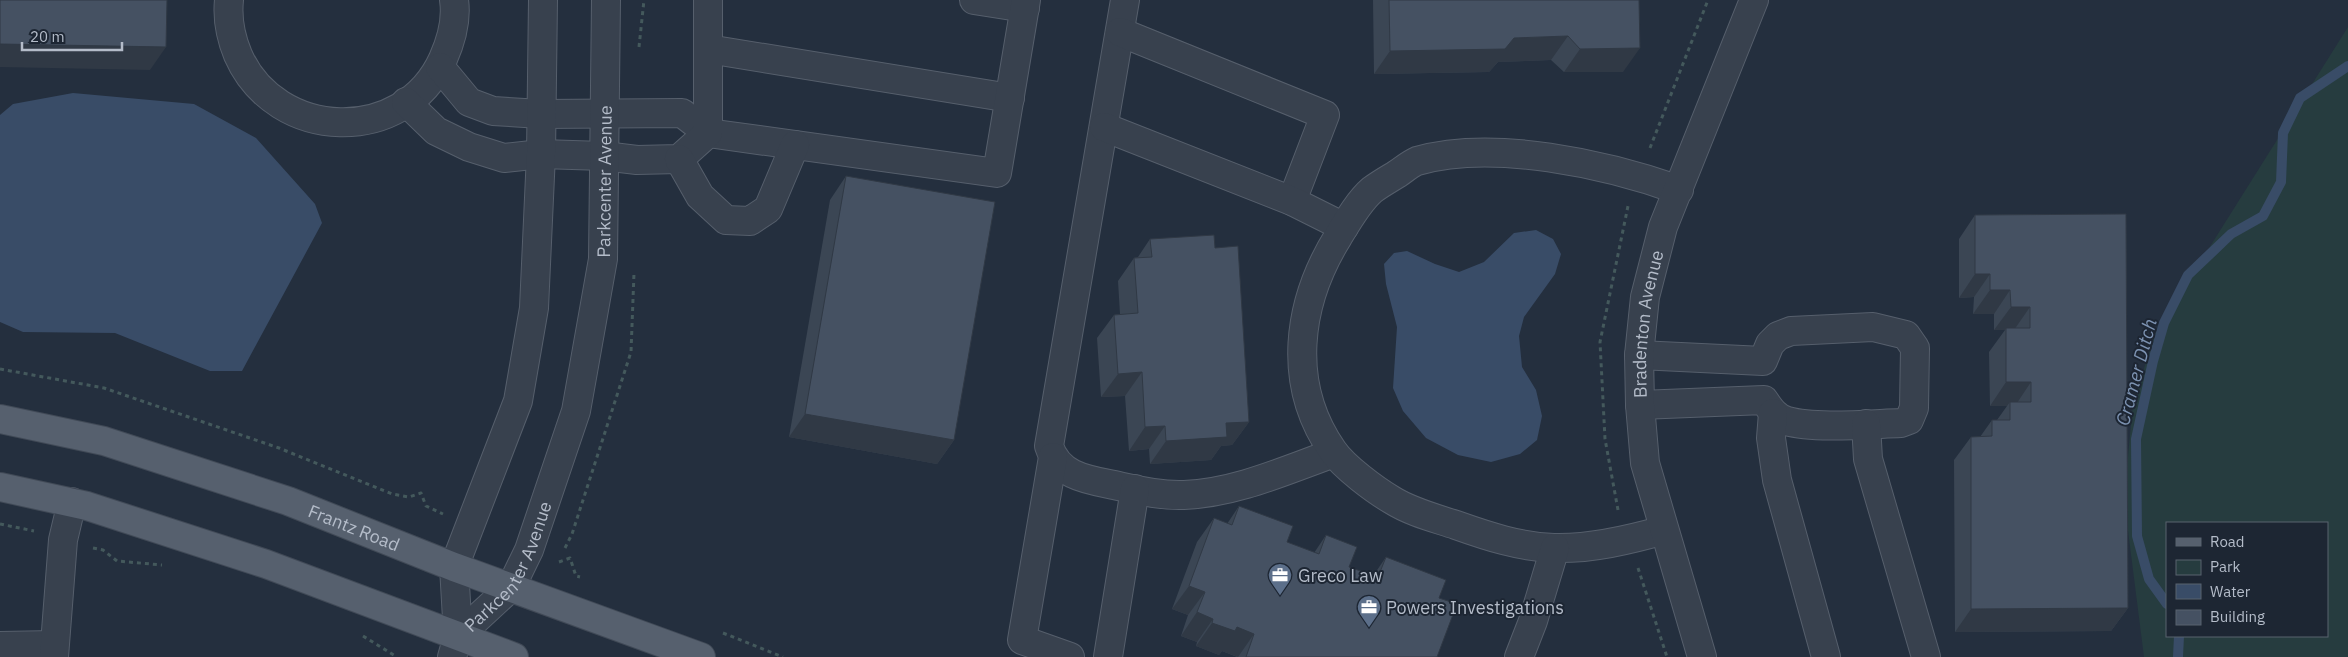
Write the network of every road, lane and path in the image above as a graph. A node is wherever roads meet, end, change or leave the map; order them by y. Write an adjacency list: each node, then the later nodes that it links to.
1 (229, 0): 14 (street)
2 (454, 0): 12 (street)
3 (543, 0): 16 (street, Parkcenter Avenue)
4 (606, 0): 15 (street, Parkcenter Avenue)
5 (708, 0): 11 (street)
6 (974, 0): 9 (street)
7 (1125, 0): 10 (street)
8 (1754, 0): 23 (street, Bradenton Avenue)
9 (1025, 4): 13 (street)
10 (1120, 32): 17 (street); 24 (street)
11 (708, 49): 13 (street); 18 (street)
12 (440, 67): 14 (street); 16 (street)
13 (1010, 98): 19 (street)
14 (406, 102): 20 (street)
15 (604, 113): 16 (street); 18 (street); 21 (street, Parkcenter Avenue)
16 (541, 114): 20 (street, Parkcenter Avenue)
17 (1104, 127): 24 (street); 34 (street)
18 (708, 133): 19 (street); 22 (street)
19 (795, 145): 22 (street)
20 (541, 154): 21 (street); 39 (street, Parkcenter Avenue)
21 (604, 156): 22 (street); 43 (street, Parkcenter Avenue)
22 (679, 159)
23 (1679, 190): 25 (street); 26 (street, Bradenton Avenue)
24 (1292, 201): 25 (street)
25 (1344, 227): 33 (street)
26 (1639, 355): 27 (street); 29 (street, Bradenton Avenue)
27 (1763, 361): 30 (street); 32 (street)
28 (0, 369): 39 (path)
29 (1640, 405): 30 (street); 40 (street, Bradenton Avenue)
30 (1768, 407): 32 (street); 59 (street)
31 (0, 419): 46 (main road, Frantz Road)
32 (1866, 424): 60 (street)
33 (1334, 453): 36 (street); 42 (street)
34 (1053, 457): 36 (street); 55 (street)
35 (0, 487): 37 (main road)
36 (1135, 490): 56 (street)
37 (72, 502): 41 (street); 50 (main road)
38 (0, 524): 41 (path)
39 (470, 527): 46 (street, Parkcenter Avenue)
40 (1664, 530): 42 (street); 58 (street, Bradenton Avenue)
41 (63, 540): 45 (path); 51 (street)
42 (1555, 548): 57 (street)
43 (529, 550): 44 (path); 47 (street, Parkcenter Avenue)
44 (557, 562)
45 (165, 565)
46 (454, 567): 47 (main road, Frantz Road); 50 (street, Parkcenter Avenue)
47 (511, 587): 50 (street, Parkcenter Avenue); 54 (main road, Frantz Road)
48 (360, 634): 52 (path)
49 (0, 646): 51 (street)
50 (455, 646): 53 (main road)
51 (54, 651)
52 (397, 657)
53 (514, 657)
54 (701, 657)
55 (1070, 657)
56 (1108, 657)
57 (1519, 657)
58 (1702, 657)
59 (1826, 657)
60 (1926, 657)

